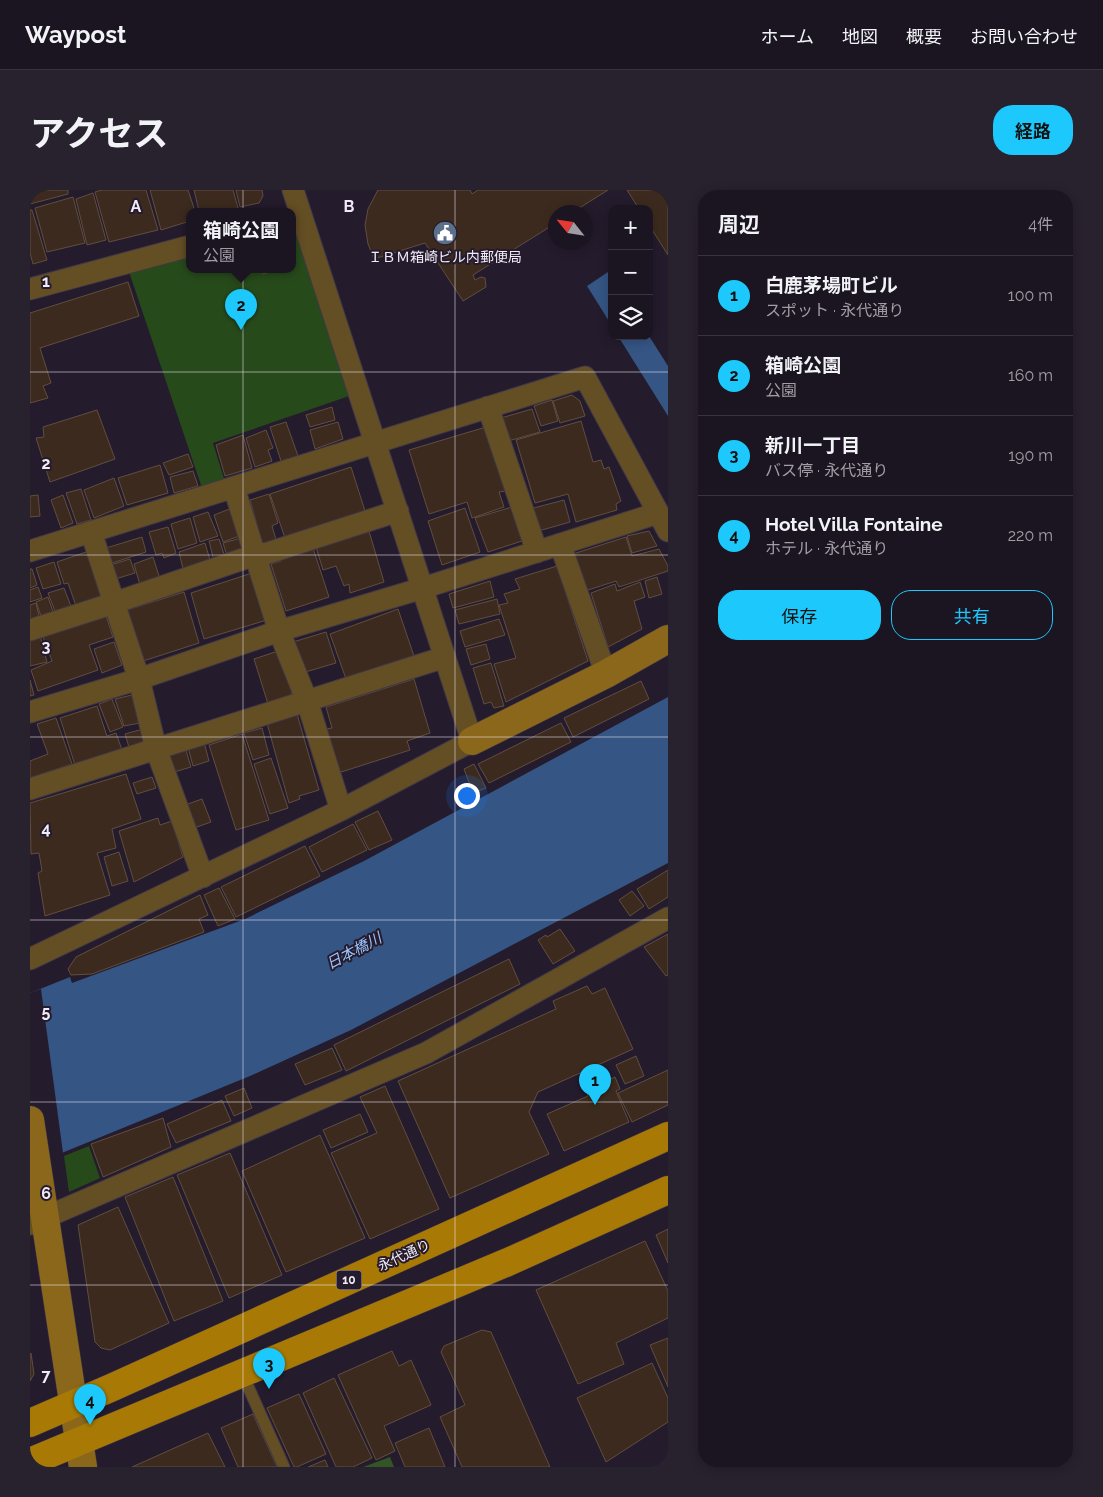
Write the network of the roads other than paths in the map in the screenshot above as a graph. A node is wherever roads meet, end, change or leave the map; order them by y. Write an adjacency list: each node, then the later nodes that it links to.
1 (293, 190): 2 (street)
2 (296, 208)
3 (297, 216): 7 (street)
4 (186, 247): 5 (street)
5 (30, 289)
6 (488, 407): 7 (street); 10 (street); 14 (street)
7 (376, 443): 8 (street); 9 (street)
8 (234, 488): 11 (street); 15 (street)
9 (398, 511): 15 (street); 16 (street)
10 (663, 522): 12 (street)
11 (91, 532): 13 (street); 17 (street)
12 (560, 544): 14 (street); 22 (street)
13 (30, 551)
14 (537, 552): 16 (street)
15 (255, 555): 17 (street); 19 (street)
16 (423, 588): 19 (street); 21 (street)
17 (114, 604): 18 (street); 23 (street)
18 (30, 630)
19 (279, 631): 23 (street); 24 (street)
20 (668, 639): 22 (street)
21 (445, 657): 24 (street); 26 (street)
22 (606, 674): 26 (street)
23 (139, 679): 25 (street); 27 (street)
24 (307, 701): 27 (street); 29 (street)
25 (30, 712)
26 (472, 741): 29 (street)
27 (156, 749): 28 (street); 30 (street)
28 (30, 789)
29 (341, 810): 30 (street)
30 (202, 877): 32 (street)
31 (668, 918): 36 (street)
32 (30, 959)
33 (30, 1120): 36 (street)
34 (668, 1136): 38 (main road, 永代通り / 10)
35 (668, 1190): 37 (main road)
36 (37, 1221): 38 (street)
37 (242, 1372): 40 (main road); 42 (lane)
38 (74, 1404): 39 (main road, 永代通り / 10); 40 (street)
39 (30, 1423)
40 (81, 1454): 41 (main road)
41 (30, 1462)
42 (284, 1467)

